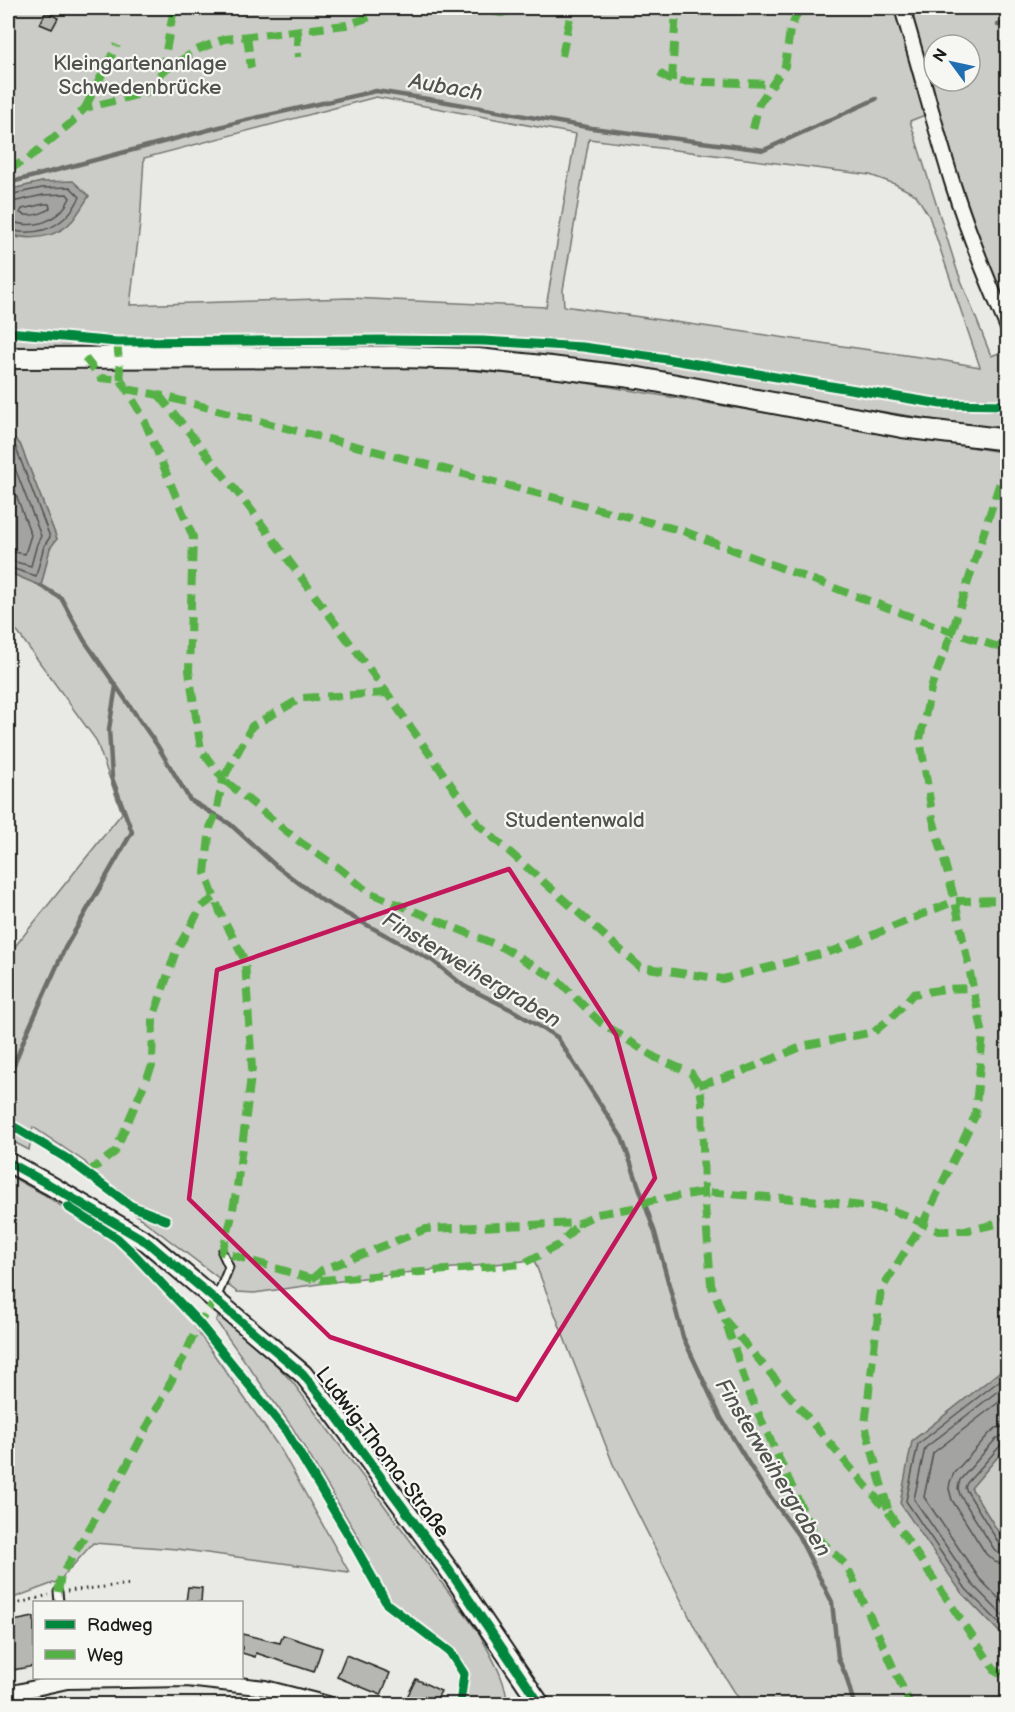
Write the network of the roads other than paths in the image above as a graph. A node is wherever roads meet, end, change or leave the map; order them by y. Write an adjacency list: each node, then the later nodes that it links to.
1 (902, 8): 2 (street)
2 (1008, 328)
3 (8, 358): 4 (main road)
4 (1008, 440)
5 (8, 1162): 7 (street, Ludwig-Thoma-Straße)
6 (222, 1252): 7 (lane)
7 (216, 1299): 13 (street, Ludwig-Thoma-Straße)
8 (58, 1592): 9 (lane)
9 (59, 1601)
10 (67, 1679): 11 (street); 12 (street)
11 (8, 1694)
12 (328, 1704)
13 (540, 1704)

